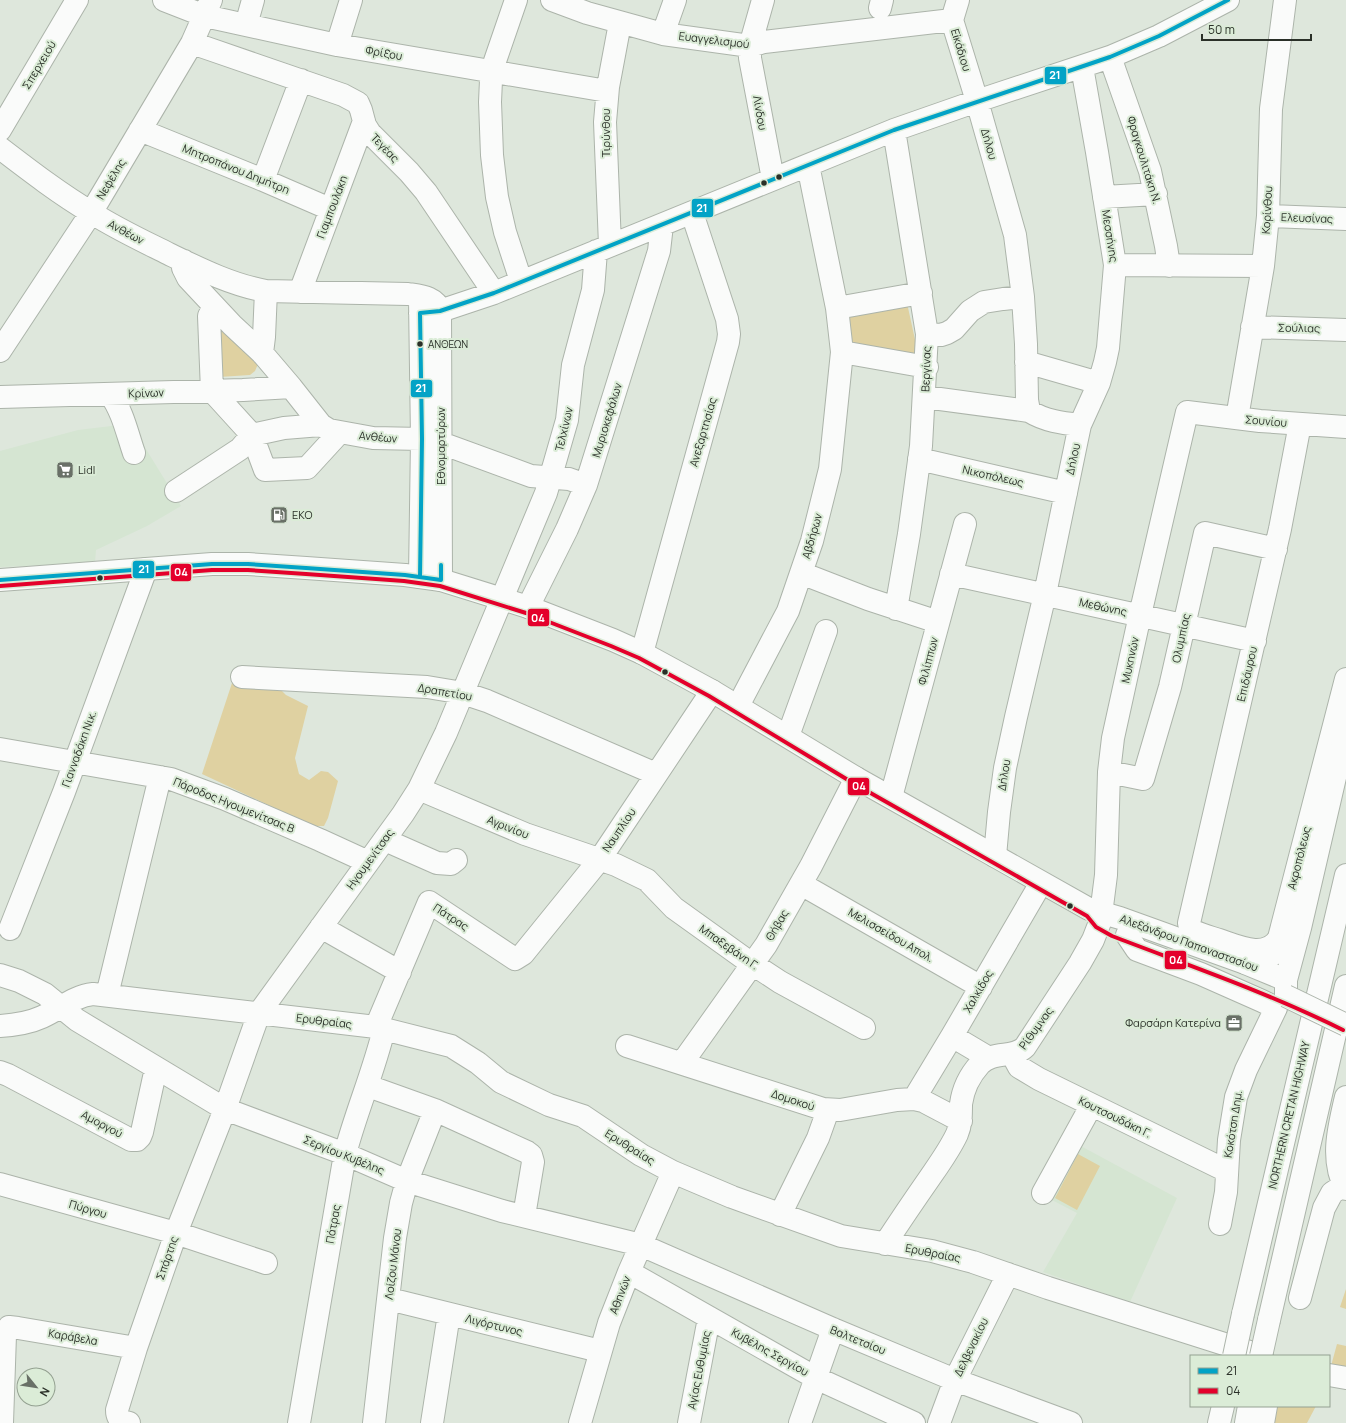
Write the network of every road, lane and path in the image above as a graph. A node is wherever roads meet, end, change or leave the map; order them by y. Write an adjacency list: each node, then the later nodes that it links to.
1 (77, 0): 26 (main road, Σπερχειού)
2 (164, 0): 11 (main road, Φρίξου)
3 (253, 0): 14 (main road)
4 (351, 0): 17 (main road)
5 (516, 0): 21 (main road)
6 (552, 0): 13 (main road, Ευαγγελισμού)
7 (675, 0): 15 (main road)
8 (763, 0): 18 (main road)
9 (1228, 0): 19 (main road)
10 (1285, 0): 38 (main road, Κορίνθου)
11 (208, 8): 14 (main road, Φρίξου); 16 (main road, Νεφέλης)
12 (955, 10): 18 (main road, Ευαγγελισμού); 24 (main road, Εἰκάδιου)
13 (620, 22): 15 (main road, Ευαγγελισμού); 23 (main road, Τιρύνθου)
14 (246, 25): 17 (main road, Φρίξου)
15 (663, 34): 18 (main road, Ευαγγελισμού)
16 (192, 43): 22 (main road, Τεγέας); 27 (main road, Νεφέλης)
17 (337, 45): 21 (main road, Φρίξου)
18 (750, 46): 31 (main road, Λίνδου)
19 (1110, 57): 20 (main road); 33 (main road, Φραγκουλιτάκη Ν.)
20 (1082, 67): 24 (main road); 34 (main road, Μεσσήνης)
21 (492, 72): 23 (main road, Φρίξου); 46 (main road)
22 (301, 80): 25 (main road, Τεγέας); 32 (main road)
23 (608, 91): 41 (main road, Τιρύνθου)
24 (977, 100): 28 (main road); 51 (main road, Δήλου)
25 (364, 121): 35 (main road, Γιαμπουλάκη); 49 (main road, Τεγέας)
26 (0, 130)
27 (140, 130): 32 (main road, Μητροπάνου Δημήτρη); 36 (main road, Νεφέλης)
28 (894, 130): 30 (main road); 50 (main road, Βεργίνας)
29 (0, 148): 36 (main road, Ανθέων)
30 (808, 165): 31 (main road); 54 (main road)
31 (773, 179): 37 (main road)
32 (263, 180): 35 (main road, Μητροπάνου Δημήτρη)
33 (1156, 194): 34 (main road); 44 (main road, Φραγκουλιτάκη Ν.)
34 (1104, 197): 43 (main road, Μεσσήνης)
35 (330, 210): 48 (main road, Γιαμπουλάκη)
36 (91, 213): 42 (main road, Ανθέων); 58 (main road, Νεφέλης)
37 (692, 213): 40 (main road); 100 (main road, Ανεξαρτησίας)
38 (1268, 216): 39 (main road, Ελευσίνας); 45 (main road, Κορίνθου)
39 (1346, 219)
40 (662, 225): 41 (main road); 81 (main road, Μυριοκεφάλων)
41 (603, 248): 46 (main road); 80 (main road, Τελχίνων)
42 (184, 262): 47 (main road, Ανθέων); 52 (main road)
43 (1115, 266): 44 (main road); 63 (main road, Μεσσήνης)
44 (1169, 266): 45 (main road)
45 (1263, 266): 55 (main road, Κορίνθου)
46 (521, 281): 49 (main road)
47 (266, 291): 48 (main road, Ανθέων); 60 (main road)
48 (300, 292): 53 (main road, Ανθέων)
49 (494, 293): 53 (main road)
50 (921, 293): 54 (main road); 57 (main road, Βεργίνας)
51 (1023, 297): 57 (main road); 61 (main road, Δήλου)
52 (214, 306): 60 (main road); 65 (main road)
53 (430, 307): 77 (main road, Εθνομαρτύρων)
54 (837, 308): 59 (main road, Αβδήρων)
55 (1252, 327): 56 (main road, Σούλιας); 71 (main road, Κορίνθου)
56 (1346, 330)
57 (927, 334): 62 (main road, Βεργίνας)
58 (0, 351)
59 (842, 352): 62 (main road); 87 (main road, Αβδήρων)
60 (262, 353): 64 (main road)
61 (1026, 362): 63 (main road); 69 (main road, Δήλου)
62 (926, 367): 68 (main road, Βεργίνας)
63 (1099, 382): 73 (main road, Μεσσήνης)
64 (292, 387): 65 (main road, Κρίνων); 75 (main road)
65 (212, 391): 66 (main road, Κρίνων); 76 (main road)
66 (110, 394): 67 (main road, Κρίνων); 78 (main road)
67 (0, 397)
68 (925, 397): 69 (main road); 79 (main road, Βεργίνας)
69 (1029, 411): 73 (main road)
70 (1187, 412): 71 (main road, Σουνίου); 95 (main road, Μυκηνών)
71 (1237, 418): 72 (main road, Σουνίου)
72 (1300, 424): 74 (main road, Σουνίου); 85 (main road, Επιδάυρου)
73 (1080, 425): 83 (main road, Δήλου)
74 (1346, 427)
75 (330, 428): 76 (main road); 76 (main road); 77 (main road, Ανθέων)
76 (252, 435): 82 (main road)
77 (432, 441): 80 (main road, Ανθέων); 89 (main road, Εθνομαρτύρων)
78 (134, 453)
79 (919, 459): 83 (main road, Νικοπόλεως); 94 (main road, Βεργίνας)
80 (551, 478): 81 (main road, Ανθέων); 92 (main road, Τελχίνων)
81 (586, 485): 93 (main road, Μυριοκεφάλων)
82 (176, 491)
83 (1066, 493): 91 (main road, Δήλου)
84 (964, 524): 88 (main road, Φιλίππων)
85 (1276, 549): 97 (main road, Ολυμπίας); 99 (main road, Επιδάυρου)
86 (146, 569): 89 (main road, Αλεξάνδρου Παπαναστασίου); 90 (main road, Αλεξάνδρου Παπαναστασίου); 109 (main road, Γιανναδάκη Νικ.)
87 (801, 573): 94 (main road); 105 (main road, Αβδήρων)
88 (951, 574): 91 (main road, Μεθώνης); 96 (main road, Φιλίππων)
89 (430, 579): 92 (main road, Αλεξάνδρου Παπαναστασίου)
90 (0, 580)
91 (1045, 594): 95 (main road, Μεθώνης); 117 (main road, Δήλου)
92 (502, 599): 93 (main road, Αλεξάνδρου Παπαναστασίου); 104 (main road, Ηγουμενίτσας)
93 (528, 607): 100 (main road, Αλεξάνδρου Παπαναστασίου)
94 (896, 609): 96 (main road)
95 (1140, 615): 97 (main road, Μεθώνης); 110 (main road, Μυκηνών)
96 (938, 622): 115 (main road, Φιλίππων)
97 (1184, 625): 99 (main road, Μεθώνης); 110 (main road, Ολυμπίας)
98 (826, 631): 107 (main road)
99 (1255, 641): 125 (main road, Επιδάυρου)
100 (642, 653): 103 (main road, Αλεξάνδρου Παπαναστασίου)
101 (242, 677): 104 (main road, Δραπετίου)
102 (1346, 679): 125 (main road, Ακροπόλεως)
103 (712, 691): 105 (main road, Αλεξάνδρου Παπαναστασίου); 111 (main road, Ναυπλίου)
104 (463, 693): 111 (main road, Δραπετίου); 114 (main road, Ηγουμενίτσας)
105 (738, 706): 107 (main road, Αλεξάνδρου Παπαναστασίου)
106 (1346, 730): 127 (main road, Κοκότση Δημ.)
107 (788, 736): 113 (main road, Αλεξάνδρου Παπαναστασίου)
108 (0, 750): 109 (main road, Πάροδος Ηγουμενίτσας Β)
109 (74, 761): 112 (main road, Πάροδος Ηγουμενίτσας Β); 128 (main road, Γιανναδάκη Νικ.)
110 (1109, 772): 124 (main road, Μυκηνών)
111 (656, 774): 118 (main road, Ναυπλίου)
112 (160, 777): 120 (main road, Πάροδος Ηγουμενίτσας Β); 138 (main road)
113 (856, 778): 115 (main road, Αλεξάνδρου Παπαναστασίου); 123 (main road, Θήβας)
114 (419, 789): 116 (main road, Ηγουμενίτσας); 118 (main road, Αγρινίου)
115 (891, 797): 117 (main road, Αλεξάνδρου Παπαναστασίου)
116 (385, 840): 119 (main road); 120 (main road, Ηγουμενίτσας)
117 (995, 856): 122 (main road, Αλεξάνδρου Παπαναστασίου)
118 (600, 859): 131 (main road, Ναυπλίου); 133 (main road, Μπαξεβάνη Γ.)
119 (456, 860)
120 (368, 862): 126 (main road, Ηγουμενίτσας)
121 (1346, 875): 185 (main road, NORTHERN CRETAN HIGHWAY, bridge)
122 (1041, 883): 124 (main road, Αλεξάνδρου Παπαναστασίου); 137 (main road, Χαλκίδος)
123 (801, 884): 133 (main road, Θήβας); 137 (main road, Μελισσείδου Απολ.)
124 (1098, 915): 129 (main road, Αλεξάνδρου Παπαναστασίου); 130 (main road, Αλεξάνδρου Παπαναστασίου); 149 (main road, Ρίθυμνας)
125 (1189, 922)
126 (321, 927): 134 (main road); 142 (main road, Ηγουμενίτσας)
127 (1300, 928): 132 (main road); 139 (main road, Κοκότση Δημ.)
128 (10, 929)
129 (1127, 935): 130 (main road, Αλεξάνδρου Παπαναστασίου); 139 (main road, Αλεξάνδρου Παπαναστασίου)
130 (1166, 942): 132 (main road, Αλεξάνδρου Παπαναστασίου); 139 (main road, Αλεξάνδρου Παπαναστασίου)
131 (515, 959): 134 (main road, Πάτρας)
132 (1245, 963): 139 (main road, Αλεξάνδρου Παπαναστασίου)
133 (753, 965): 146 (main road, Μπαξεβάνη Γ.); 151 (main road, Θήβας)
134 (400, 972): 145 (main road, Πάτρας)
135 (0, 975): 140 (main road, Σεργίου Κυβέλης)
136 (1346, 986): 187 (main road, bridge)
137 (981, 987): 147 (main road, Χαλκίδος)
138 (107, 995): 140 (main road, Ερυθραίας); 142 (main road, Ερυθραίας)
139 (1283, 995): 141 (main road); 143 (main road, bridge); 163 (main road, Κοκότση Δημ.)
140 (61, 1007): 144 (main road, Ερυθραίας); 152 (main road, Σεργίου Κυβέλης)
141 (1346, 1009)
142 (259, 1013): 145 (main road, Ερυθραίας); 158 (main road, Ηγουμενίτσας)
143 (1346, 1025)
144 (0, 1026)
145 (380, 1028): 154 (main road, Πάτρας); 164 (main road, Ερυθραίας)
146 (864, 1028)
147 (952, 1036): 150 (main road); 156 (main road, Χαλκίδος)
148 (627, 1046): 151 (main road, Δομοκού)
149 (1012, 1054): 150 (main road, Ρίθυμνας); 157 (main road, Κουτσουδάκη Γ.)
150 (989, 1058): 161 (main road)
151 (682, 1063): 160 (main road, Δομοκού)
152 (156, 1068): 153 (main road, Αμοργού); 158 (main road, Σεργίου Κυβέλης)
153 (0, 1072)
154 (368, 1086): 159 (main road); 162 (main road, Πάτρας)
155 (1346, 1097): 167 (main road)
156 (914, 1099): 160 (main road, Δομοκού); 161 (main road, Δομοκού)
157 (1091, 1106): 163 (main road, Κουτσουδάκη Γ.); 168 (main road)
158 (225, 1109): 162 (main road, Σεργίου Κυβέλης); 172 (main road, Σπάρτης)
159 (435, 1110): 165 (main road, Λοίζου Μάνου); 170 (main road)
160 (828, 1110): 169 (main road)
161 (960, 1121): 173 (main road)
162 (345, 1154): 165 (main road, Σεργίου Κυβέλης); 198 (main road, Πάτρας)
163 (1227, 1171): 171 (main road, Κοκότση Δημ.)
164 (673, 1172): 169 (main road, Ερυθραίας); 174 (main road, Αθηνών)
165 (407, 1181): 170 (main road, Σεργίου Κυβέλης); 179 (main road, Λοίζου Μάνου)
166 (0, 1184): 172 (main road, Πύργου)
167 (1345, 1187): 178 (main road)
168 (1043, 1193)
169 (780, 1215): 173 (main road, Ερυθραίας)
170 (524, 1216): 174 (main road, Σεργίου Κυβέλης)
171 (1220, 1224)
172 (176, 1233): 175 (main road, Πύργου); 183 (main road, Σπάρτης)
173 (885, 1244): 177 (main road, Ερυθραίας)
174 (645, 1247): 176 (main road, Αθηνών); 182 (main road, Βαλτετσίου)
175 (266, 1263)
176 (629, 1272): 181 (main road, Κυβέλης Σεργίου); 184 (main road, Αθηνών)
177 (1008, 1274): 186 (main road, Ερυθραίας); 192 (main road, Δελβενακίου)
178 (1300, 1298)
179 (389, 1299): 180 (main road, Λιγόρτυνος); 199 (main road, Λοίζου Μάνου)
180 (449, 1314): 184 (main road, Λιγόρτυνος); 200 (main road)
181 (709, 1318): 189 (main road, Κυβέλης Σεργίου); 202 (main road, Αγίας Ευθυμίας)
182 (833, 1329): 189 (main road); 192 (main road, Βαλτετσίου)
183 (136, 1348): 191 (main road, Καράβελα); 196 (main road, Σπάρτης)
184 (600, 1351): 201 (main road, Αθηνών)
185 (1234, 1355)
186 (1258, 1355)
187 (1261, 1355)
188 (1330, 1375): 190 (main road)
189 (816, 1378): 203 (main road); 204 (main road, Κυβέλης Σεργίου)
190 (1346, 1378)
191 (2, 1379): 197 (main road)
192 (955, 1380): 205 (main road, Δελβενακίου); 206 (main road, Βαλτετσίου)
193 (1223, 1407): 207 (main road)
194 (1250, 1407): 208 (main road)
195 (1266, 1407): 209 (main road)
196 (123, 1416)
197 (2, 1423)
198 (299, 1423)
199 (374, 1423)
200 (432, 1423)
201 (580, 1423)
202 (688, 1423)
203 (800, 1423)
204 (914, 1423)
205 (938, 1423)
206 (1070, 1423)
207 (1219, 1423)
208 (1246, 1423)
209 (1263, 1423)

